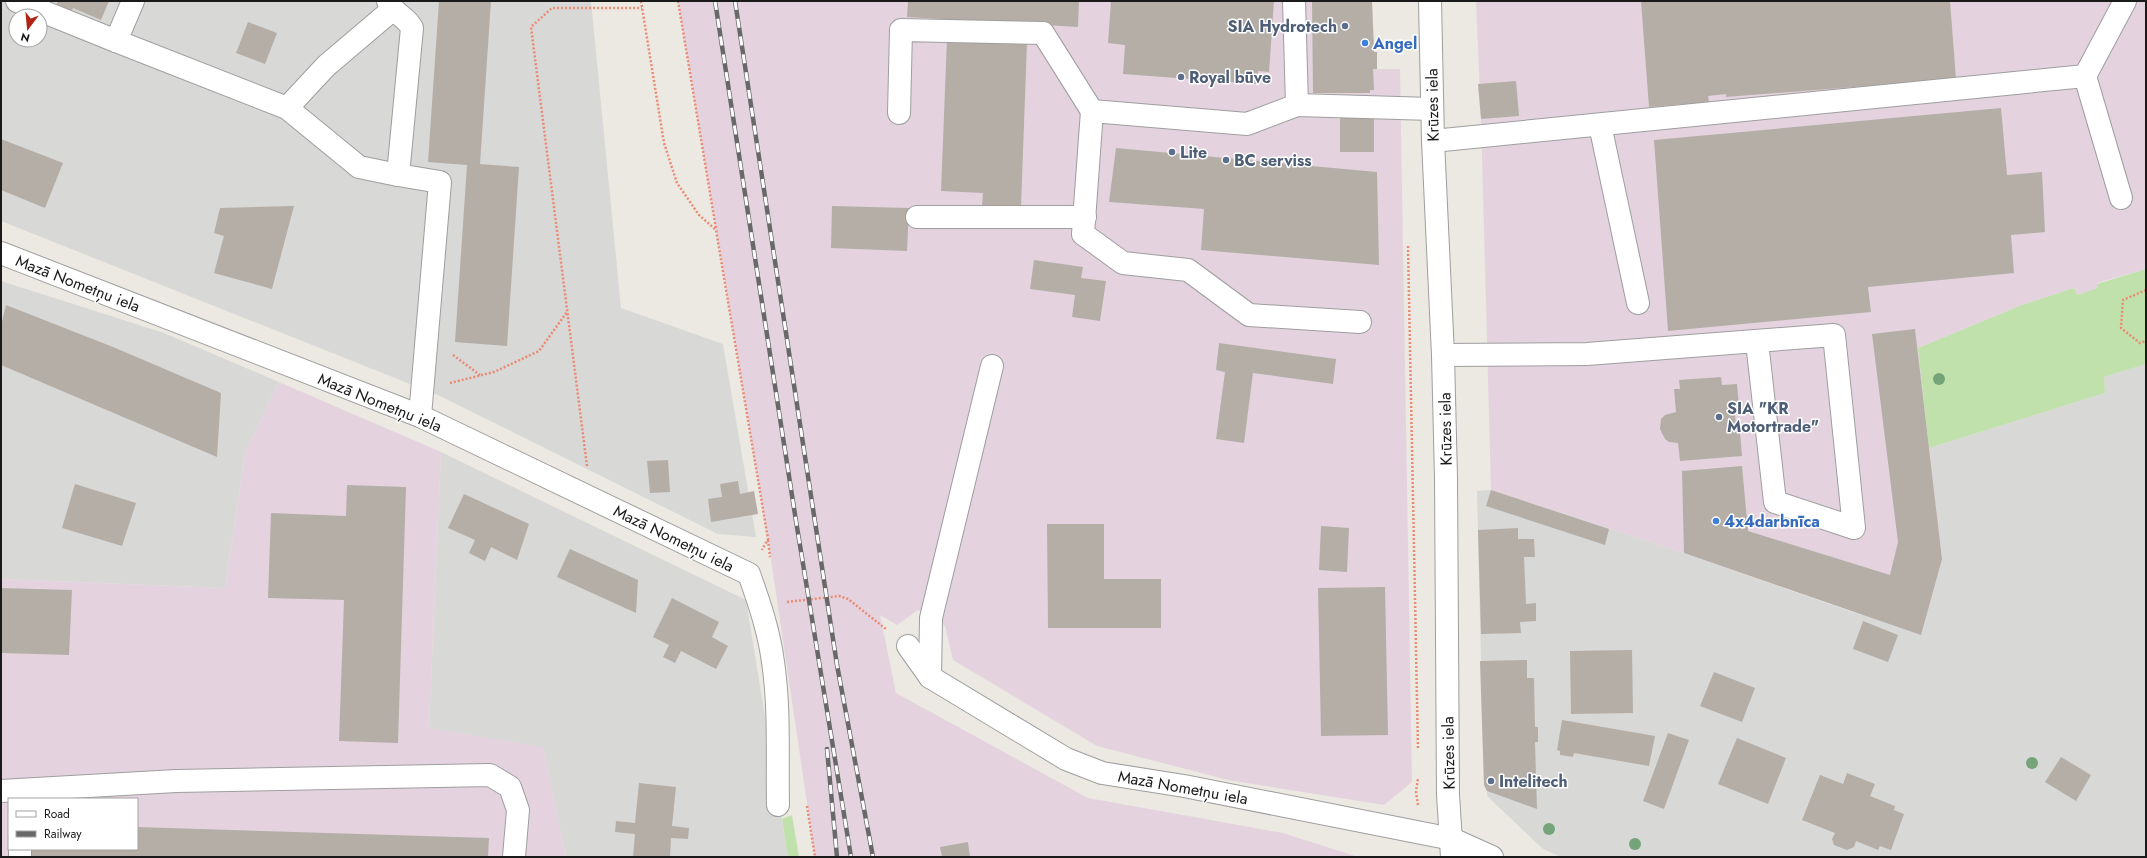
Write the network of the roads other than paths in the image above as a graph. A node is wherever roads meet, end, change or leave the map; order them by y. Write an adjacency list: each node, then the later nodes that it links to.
1 (17, 1): 7 (street)
2 (133, 1): 7 (street)
3 (1294, 1): 9 (street)
4 (1430, 1): 11 (street, Krūzes iela)
5 (2125, 1): 8 (street)
6 (390, 6): 10 (street); 16 (street)
7 (116, 41): 10 (street)
8 (2085, 76): 14 (street); 17 (street)
9 (1298, 105): 11 (street); 12 (street)
10 (287, 108): 16 (street)
11 (1432, 109): 15 (street, Krūzes iela)
12 (1092, 111): 13 (street); 19 (street)
13 (899, 113)
14 (1600, 125): 15 (street); 21 (street)
15 (1433, 141): 24 (street, Krūzes iela)
16 (398, 175): 26 (street)
17 (2121, 198)
18 (917, 217): 19 (street)
19 (1085, 217): 22 (street)
20 (1, 253): 26 (street, Mazā Nometņu iela)
21 (1638, 303)
22 (1360, 322)
23 (1757, 342): 23 (street); 24 (street)
24 (1443, 355): 31 (street, Krūzes iela)
25 (992, 366): 28 (street)
26 (420, 416): 30 (street, Mazā Nometņu iela)
27 (908, 646): 28 (street, Mazā Nometņu iela)
28 (930, 677): 31 (street, Mazā Nometņu iela)
29 (13, 793): 32 (street)
30 (778, 805)
31 (1452, 848): 33 (street, Mazā Nometņu iela)
32 (514, 857)
33 (1492, 857)

